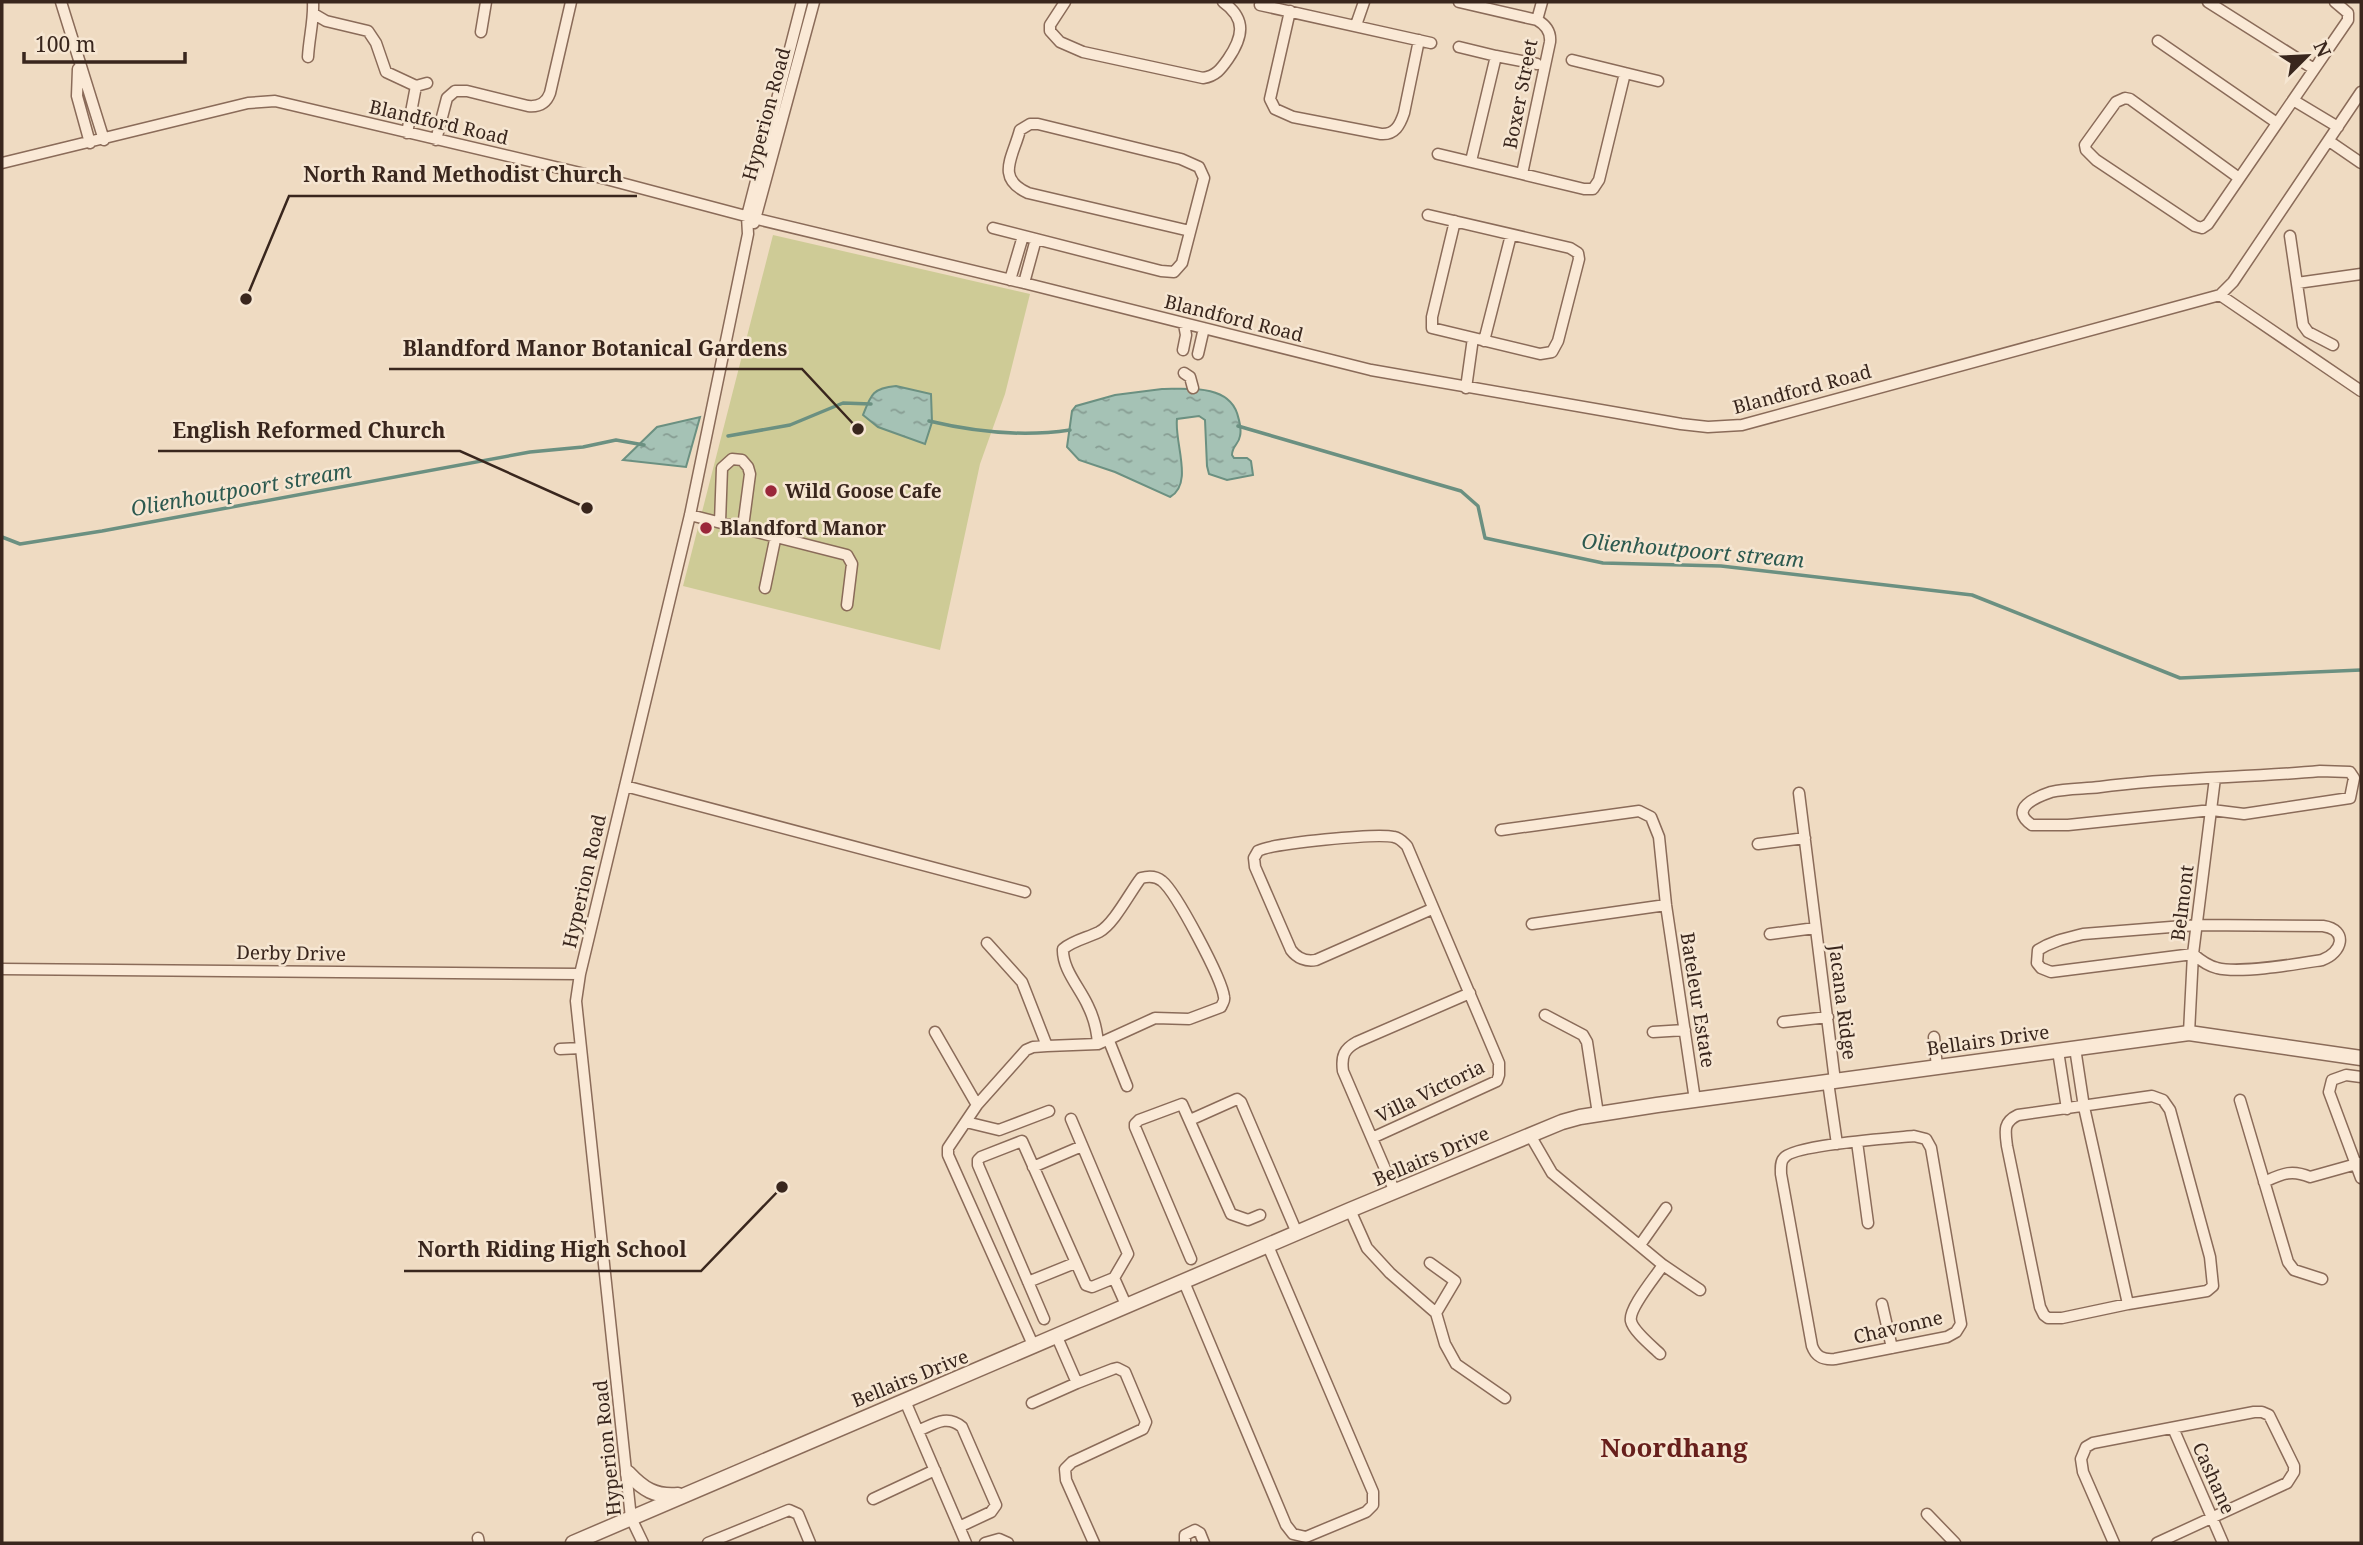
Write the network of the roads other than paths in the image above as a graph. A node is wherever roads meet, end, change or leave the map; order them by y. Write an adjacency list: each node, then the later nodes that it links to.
1 (61, 2): 27 (street)
2 (313, 2): 16 (street)
3 (486, 2): 19 (street)
4 (572, 2): 38 (street)
5 (802, 2): 48 (street, Hyperion Road)
6 (814, 2): 48 (street, Hyperion Road)
7 (1065, 2): 8 (street)
8 (1223, 2)
9 (1364, 2): 18 (street)
10 (1459, 2): 17 (street, Boxer Street)
11 (1542, 2): 17 (street)
12 (2208, 2): 29 (street)
13 (2335, 2): 29 (street)
14 (1260, 5): 15 (street)
15 (1290, 11): 18 (street); 20 (street)
16 (314, 14): 25 (street); 36 (street)
17 (1537, 20): 45 (street, Boxer Street)
18 (1356, 25): 20 (street)
19 (481, 32)
20 (1419, 40): 22 (street)
21 (2158, 41): 34 (street)
22 (1431, 43)
23 (1459, 47): 24 (street)
24 (1496, 56): 28 (street); 42 (street)
25 (308, 57)
26 (1572, 60): 30 (street)
27 (78, 63): 37 (street); 40 (street)
28 (1537, 64)
29 (2314, 69): 33 (street)
30 (1625, 73): 31 (street); 45 (street)
31 (1658, 81)
32 (2361, 92): 35 (street)
33 (2293, 100): 34 (street); 35 (street)
34 (2277, 123): 46 (street)
35 (2338, 127): 39 (street)
36 (407, 133): 37 (street, Blandford Road); 38 (street, Blandford Road)
37 (104, 139): 40 (street, Blandford Road)
38 (436, 140): 48 (street, Blandford Road)
39 (2329, 141): 44 (street); 60 (street)
40 (90, 143): 43 (street, Blandford Road)
41 (1438, 154): 42 (street, Boxer Street)
42 (1471, 161): 45 (street, Boxer Street)
43 (2, 163)
44 (2361, 163)
45 (1522, 174)
46 (2239, 178): 46 (street)
47 (1428, 215): 49 (street)
48 (752, 217): 57 (street, Blandford Road); 71 (street, Hyperion Road)
49 (1454, 221): 52 (street); 63 (street)
50 (993, 228): 53 (street)
51 (1190, 231): 51 (street); 55 (street)
52 (1511, 235): 63 (street); 63 (street)
53 (1023, 236): 55 (street); 57 (street)
54 (2290, 236): 59 (street)
55 (1036, 239): 58 (street)
56 (2361, 274): 59 (street)
57 (1010, 279): 58 (street, Blandford Road)
58 (1024, 283): 61 (street, Blandford Road)
59 (2297, 283): 64 (street)
60 (2220, 295): 69 (street, Blandford Road); 70 (street)
61 (1184, 324): 62 (street, Blandford Road); 65 (street)
62 (1204, 328): 66 (street); 69 (street, Blandford Road)
63 (1479, 340): 69 (street)
64 (2333, 345)
65 (1183, 350)
66 (1198, 354)
67 (1184, 373): 68 (street)
68 (1193, 388)
69 (1466, 388)
70 (2361, 391)
71 (690, 515): 72 (street); 78 (street, Hyperion Road)
72 (720, 522): 73 (street); 73 (street)
73 (743, 527): 74 (street)
74 (776, 535): 75 (street); 76 (street)
75 (765, 588)
76 (847, 605)
77 (2215, 778): 80 (street, Belmont); 80 (street); 80 (street)
78 (625, 786): 84 (street); 94 (street, Hyperion Road)
79 (1799, 793): 82 (street, Jacana Ridge)
80 (2211, 810): 88 (street, Belmont)
81 (1501, 831): 85 (street, Bateleur Estate)
82 (1805, 838): 83 (street); 89 (street, Jacana Ridge)
83 (1758, 844)
84 (1025, 892)
85 (1666, 905): 87 (street); 99 (street, Bateleur Estate)
86 (1432, 909): 86 (street, Villa Victoria); 95 (street, Villa Victoria)
87 (1532, 924)
88 (2196, 925): 92 (street, Belmont); 92 (street); 92 (street)
89 (1815, 928): 90 (street, Jacana Ridge); 97 (street, Jacana Ridge)
90 (1770, 934)
91 (987, 943): 105 (street)
92 (2193, 954): 102 (street, Belmont)
93 (2, 969): 94 (street, Derby Drive)
94 (580, 974): 106 (street, Hyperion Road)
95 (1469, 993): 126 (street, Villa Victoria); 126 (street, Villa Victoria)
96 (1545, 1016): 121 (street)
97 (1828, 1017): 98 (street); 113 (street, Jacana Ridge)
98 (1783, 1022)
99 (1685, 1030): 101 (street); 115 (street, Bateleur Estate)
100 (935, 1032): 117 (street)
101 (1653, 1032)
102 (2189, 1033): 107 (street, Bellairs Drive); 110 (street, Bellairs Drive)
103 (1934, 1037): 111 (street)
104 (1103, 1042): 104 (street); 105 (street); 114 (street)
105 (1047, 1046): 117 (street)
106 (580, 1048): 108 (street); 167 (street, Hyperion Road)
107 (2075, 1048): 109 (street, Bellairs Drive); 118 (street)
108 (560, 1049)
109 (2058, 1051): 111 (street, Bellairs Drive); 119 (street)
110 (2361, 1058)
111 (1937, 1067): 113 (street, Bellairs Drive)
112 (2361, 1077): 130 (street)
113 (1831, 1082): 115 (street, Bellairs Drive); 128 (street)
114 (1127, 1086)
115 (1695, 1100): 121 (street, Bellairs Drive)
116 (2240, 1100): 133 (street)
117 (977, 1105): 124 (street)
118 (2084, 1107): 119 (street); 152 (street); 152 (street)
119 (2067, 1109): 152 (street)
120 (1049, 1111): 124 (street)
121 (1598, 1114): 125 (street, Bellairs Drive)
122 (1071, 1119): 129 (street)
123 (1190, 1119): 137 (street); 139 (street); 142 (street)
124 (966, 1122): 157 (street)
125 (1530, 1135): 134 (street, Bellairs Drive); 140 (street)
126 (1372, 1138): 134 (street, Villa Victoria)
127 (1857, 1142): 128 (street, Chavonne); 138 (street); 158 (street, Chavonne)
128 (1837, 1144): 158 (street, Chavonne)
129 (1082, 1146): 131 (street); 146 (street)
130 (2358, 1163): 132 (street); 133 (street)
131 (1033, 1167): 143 (street); 148 (street)
132 (2361, 1178)
133 (2264, 1182): 147 (street)
134 (1395, 1192): 136 (street, Bellairs Drive)
135 (1666, 1208): 140 (street)
136 (1350, 1210): 139 (street, Bellairs Drive); 154 (street)
137 (1260, 1215)
138 (1868, 1223)
139 (1297, 1233): 141 (street, Bellairs Drive)
140 (1640, 1245): 145 (street)
141 (1268, 1246): 149 (street, Bellairs Drive); 149 (street)
142 (1191, 1259)
143 (1075, 1263): 146 (street); 148 (street)
144 (1430, 1263): 154 (street)
145 (1663, 1265): 150 (street); 159 (street)
146 (1114, 1278): 153 (street)
147 (2322, 1279)
148 (1028, 1282): 155 (street)
149 (1184, 1282): 153 (street, Bellairs Drive)
150 (1700, 1290)
151 (1881, 1304): 158 (street)
152 (2128, 1304)
153 (1127, 1307): 156 (street, Bellairs Drive)
154 (1436, 1313): 161 (street)
155 (1044, 1319)
156 (1056, 1337): 157 (street, Bellairs Drive); 160 (street)
157 (1034, 1347): 162 (street, Bellairs Drive)
158 (1892, 1348)
159 (1660, 1354)
160 (1077, 1383): 163 (street); 181 (street)
161 (1505, 1398)
162 (905, 1401): 165 (street); 168 (street, Bellairs Drive)
163 (1032, 1403)
164 (2172, 1428): 172 (street, Cashane); 172 (street); 185 (street)
165 (918, 1431): 166 (street); 173 (street)
166 (935, 1471): 169 (street); 173 (street)
167 (628, 1473): 168 (street); 171 (street, Hyperion Road)
168 (683, 1495): 171 (street, Bellairs Drive)
169 (873, 1499)
170 (1927, 1514): 184 (street)
171 (631, 1518): 174 (street, Bellairs Drive); 175 (street, Hyperion Road)
172 (2212, 1518): 186 (street); 187 (street, Cashane)
173 (959, 1527): 178 (street)
174 (573, 1543)
175 (643, 1543)
176 (708, 1543): 177 (street)
177 (810, 1543)
178 (966, 1543)
179 (985, 1543): 180 (street)
180 (1008, 1543)
181 (1094, 1543)
182 (1185, 1543): 183 (street)
183 (1204, 1543)
184 (1955, 1543)
185 (2114, 1543)
186 (2157, 1543)
187 (2223, 1543)

